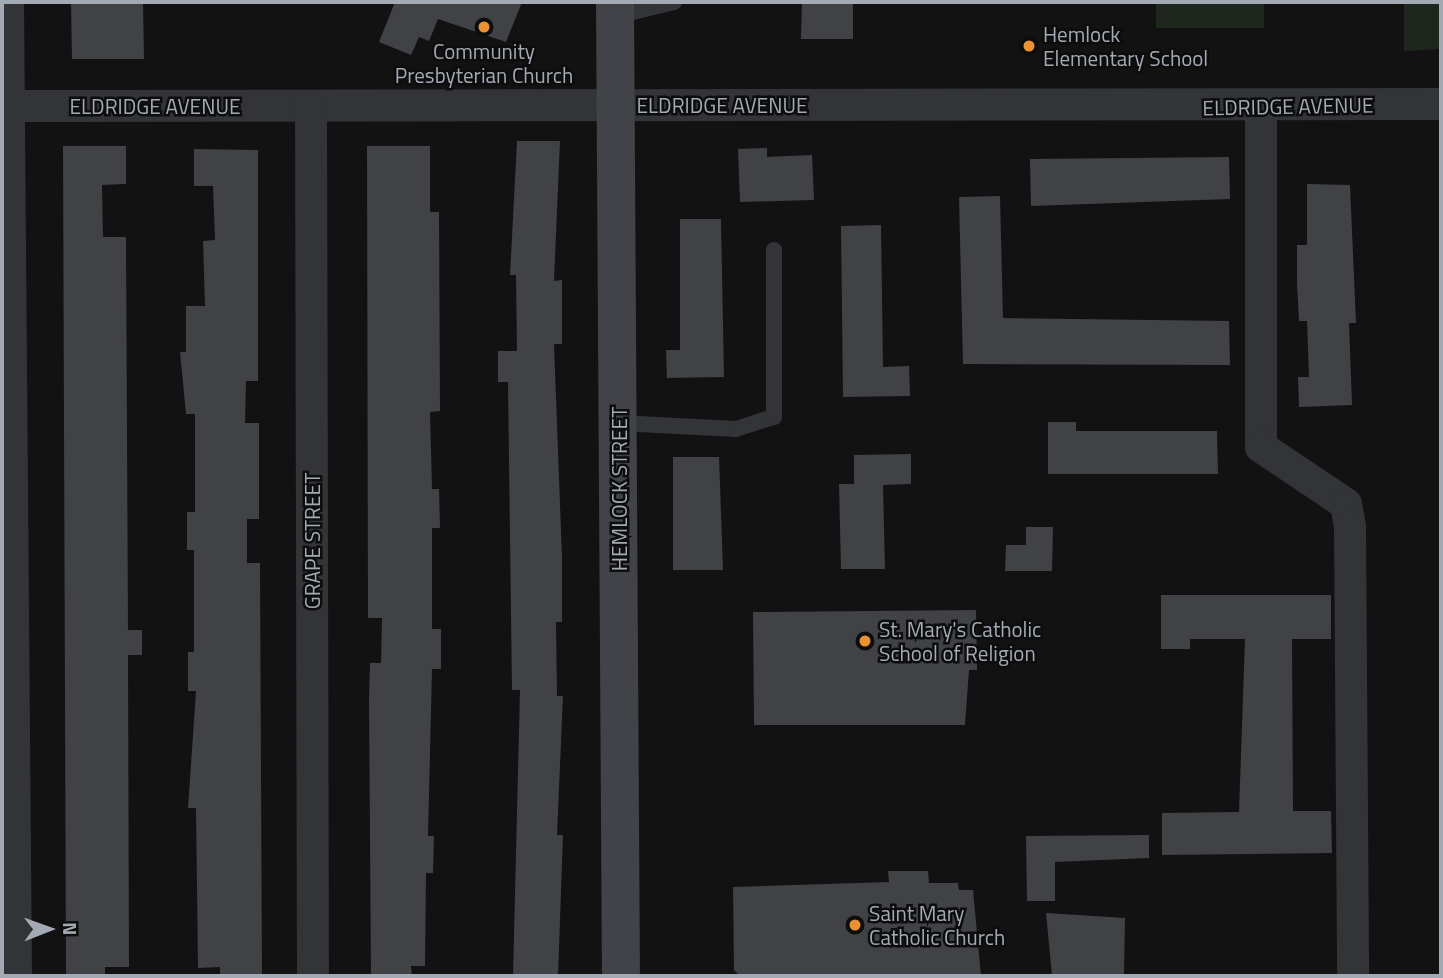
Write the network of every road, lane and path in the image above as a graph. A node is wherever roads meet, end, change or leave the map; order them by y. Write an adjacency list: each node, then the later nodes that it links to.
1 (8, 2): 6 (street)
2 (674, 2): 3 (lane)
3 (615, 9): 4 (street, HEMLOCK STREET)
4 (617, 104): 7 (street, ELDRIDGE AVENUE); 8 (street, ELDRIDGE AVENUE); 10 (street, HEMLOCK STREET)
5 (1441, 104): 8 (street, ELDRIDGE AVENUE)
6 (5, 106): 7 (street, ELDRIDGE AVENUE); 11 (street)
7 (311, 107): 12 (street, GRAPE STREET)
8 (1261, 108): 14 (street)
9 (775, 250): 10 (lane)
10 (618, 423): 13 (street, HEMLOCK STREET)
11 (16, 976)
12 (313, 976)
13 (621, 976)
14 (1353, 976)

